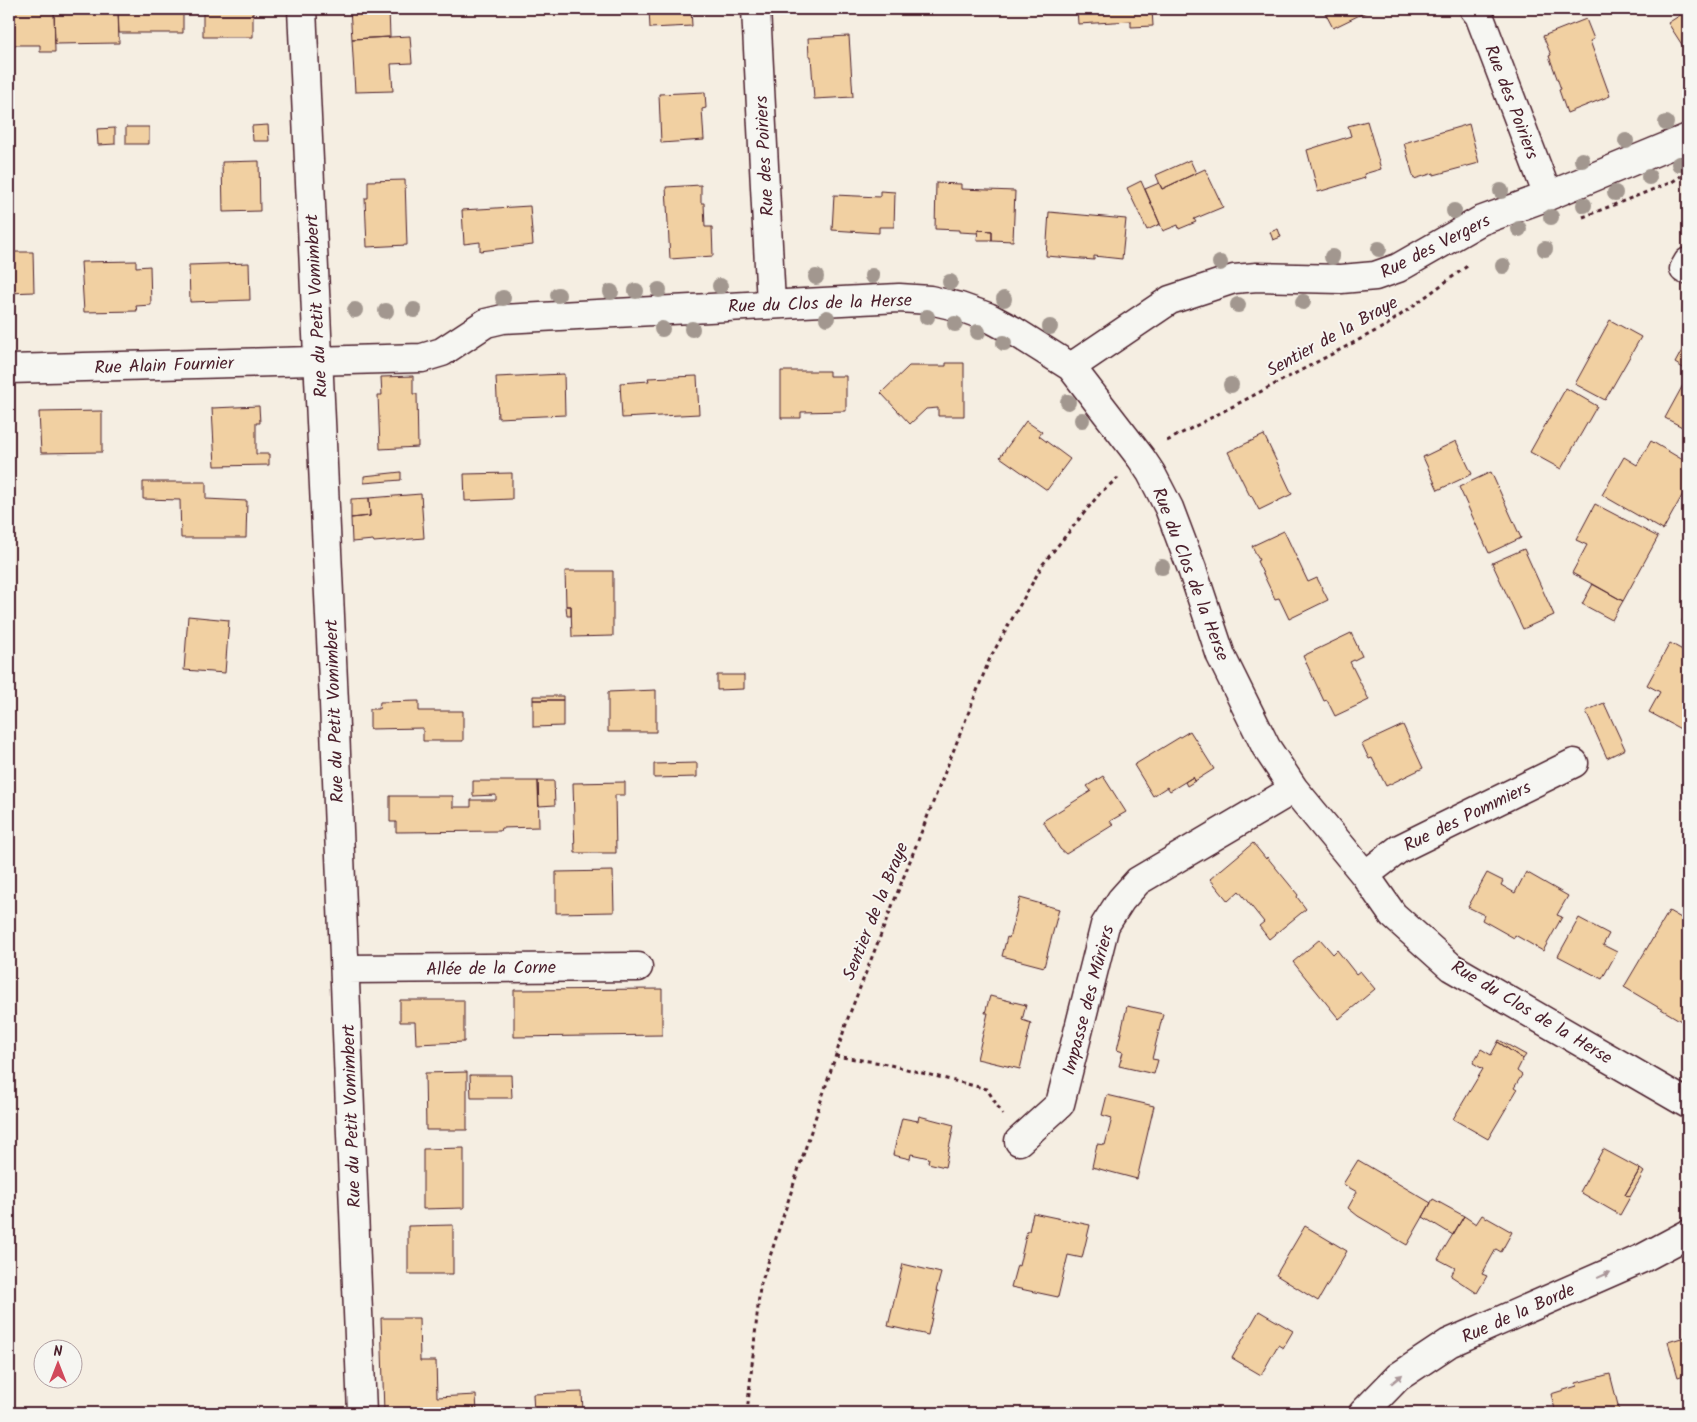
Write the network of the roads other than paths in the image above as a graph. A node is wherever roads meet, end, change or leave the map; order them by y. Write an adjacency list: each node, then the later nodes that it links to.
1 (302, 9): 7 (street, Rue du Petit Vomimbert)
2 (756, 9): 6 (street, Rue des Poiriers)
3 (1474, 9): 5 (street, Rue des Poiriers)
4 (1688, 138): 5 (street, Rue des Vergers)
5 (1548, 196): 8 (street, Rue des Vergers)
6 (771, 304): 7 (street, Rue du Clos de la Herse); 8 (street, Rue du Clos de la Herse)
7 (319, 362): 9 (street, Rue Alain Fournier); 14 (street, Rue du Petit Vomimbert)
8 (1071, 367): 11 (street, Rue du Clos de la Herse)
9 (9, 369)
10 (1574, 764): 12 (street, Rue des Pommiers)
11 (1294, 789): 12 (street, Rue du Clos de la Herse); 16 (street, Impasse des Mûriers)
12 (1365, 875): 15 (street, Rue du Clos de la Herse)
13 (638, 967): 14 (street, Allée de la Corne)
14 (345, 970): 18 (street, Rue du Petit Vomimbert)
15 (1688, 1104)
16 (1019, 1141)
17 (1688, 1234): 19 (street, Rue de la Borde, one-way to 17)
18 (362, 1413)
19 (1363, 1413)

